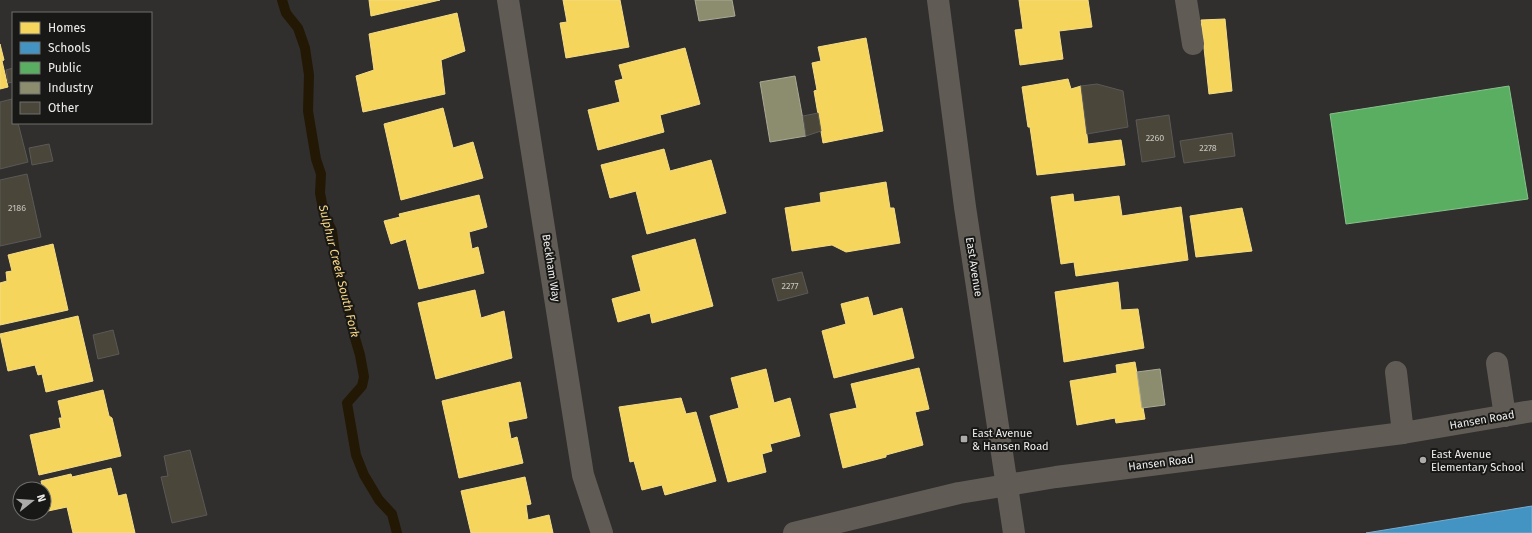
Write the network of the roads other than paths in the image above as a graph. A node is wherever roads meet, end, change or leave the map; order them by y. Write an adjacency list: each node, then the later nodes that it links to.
1 (508, 0): 11 (street, Beckham Way)
2 (938, 0): 10 (street, East Avenue)
3 (1186, 0): 4 (street)
4 (1193, 44)
5 (1497, 363): 8 (street)
6 (1396, 372): 9 (street)
7 (1532, 411): 8 (street, Hansen Road)
8 (1505, 416): 9 (street, Hansen Road)
9 (1403, 433): 10 (street, Hansen Road)
10 (1007, 485): 12 (street, Hansen Road); 13 (street, East Avenue)
11 (602, 533)
12 (794, 533)
13 (1014, 533)

